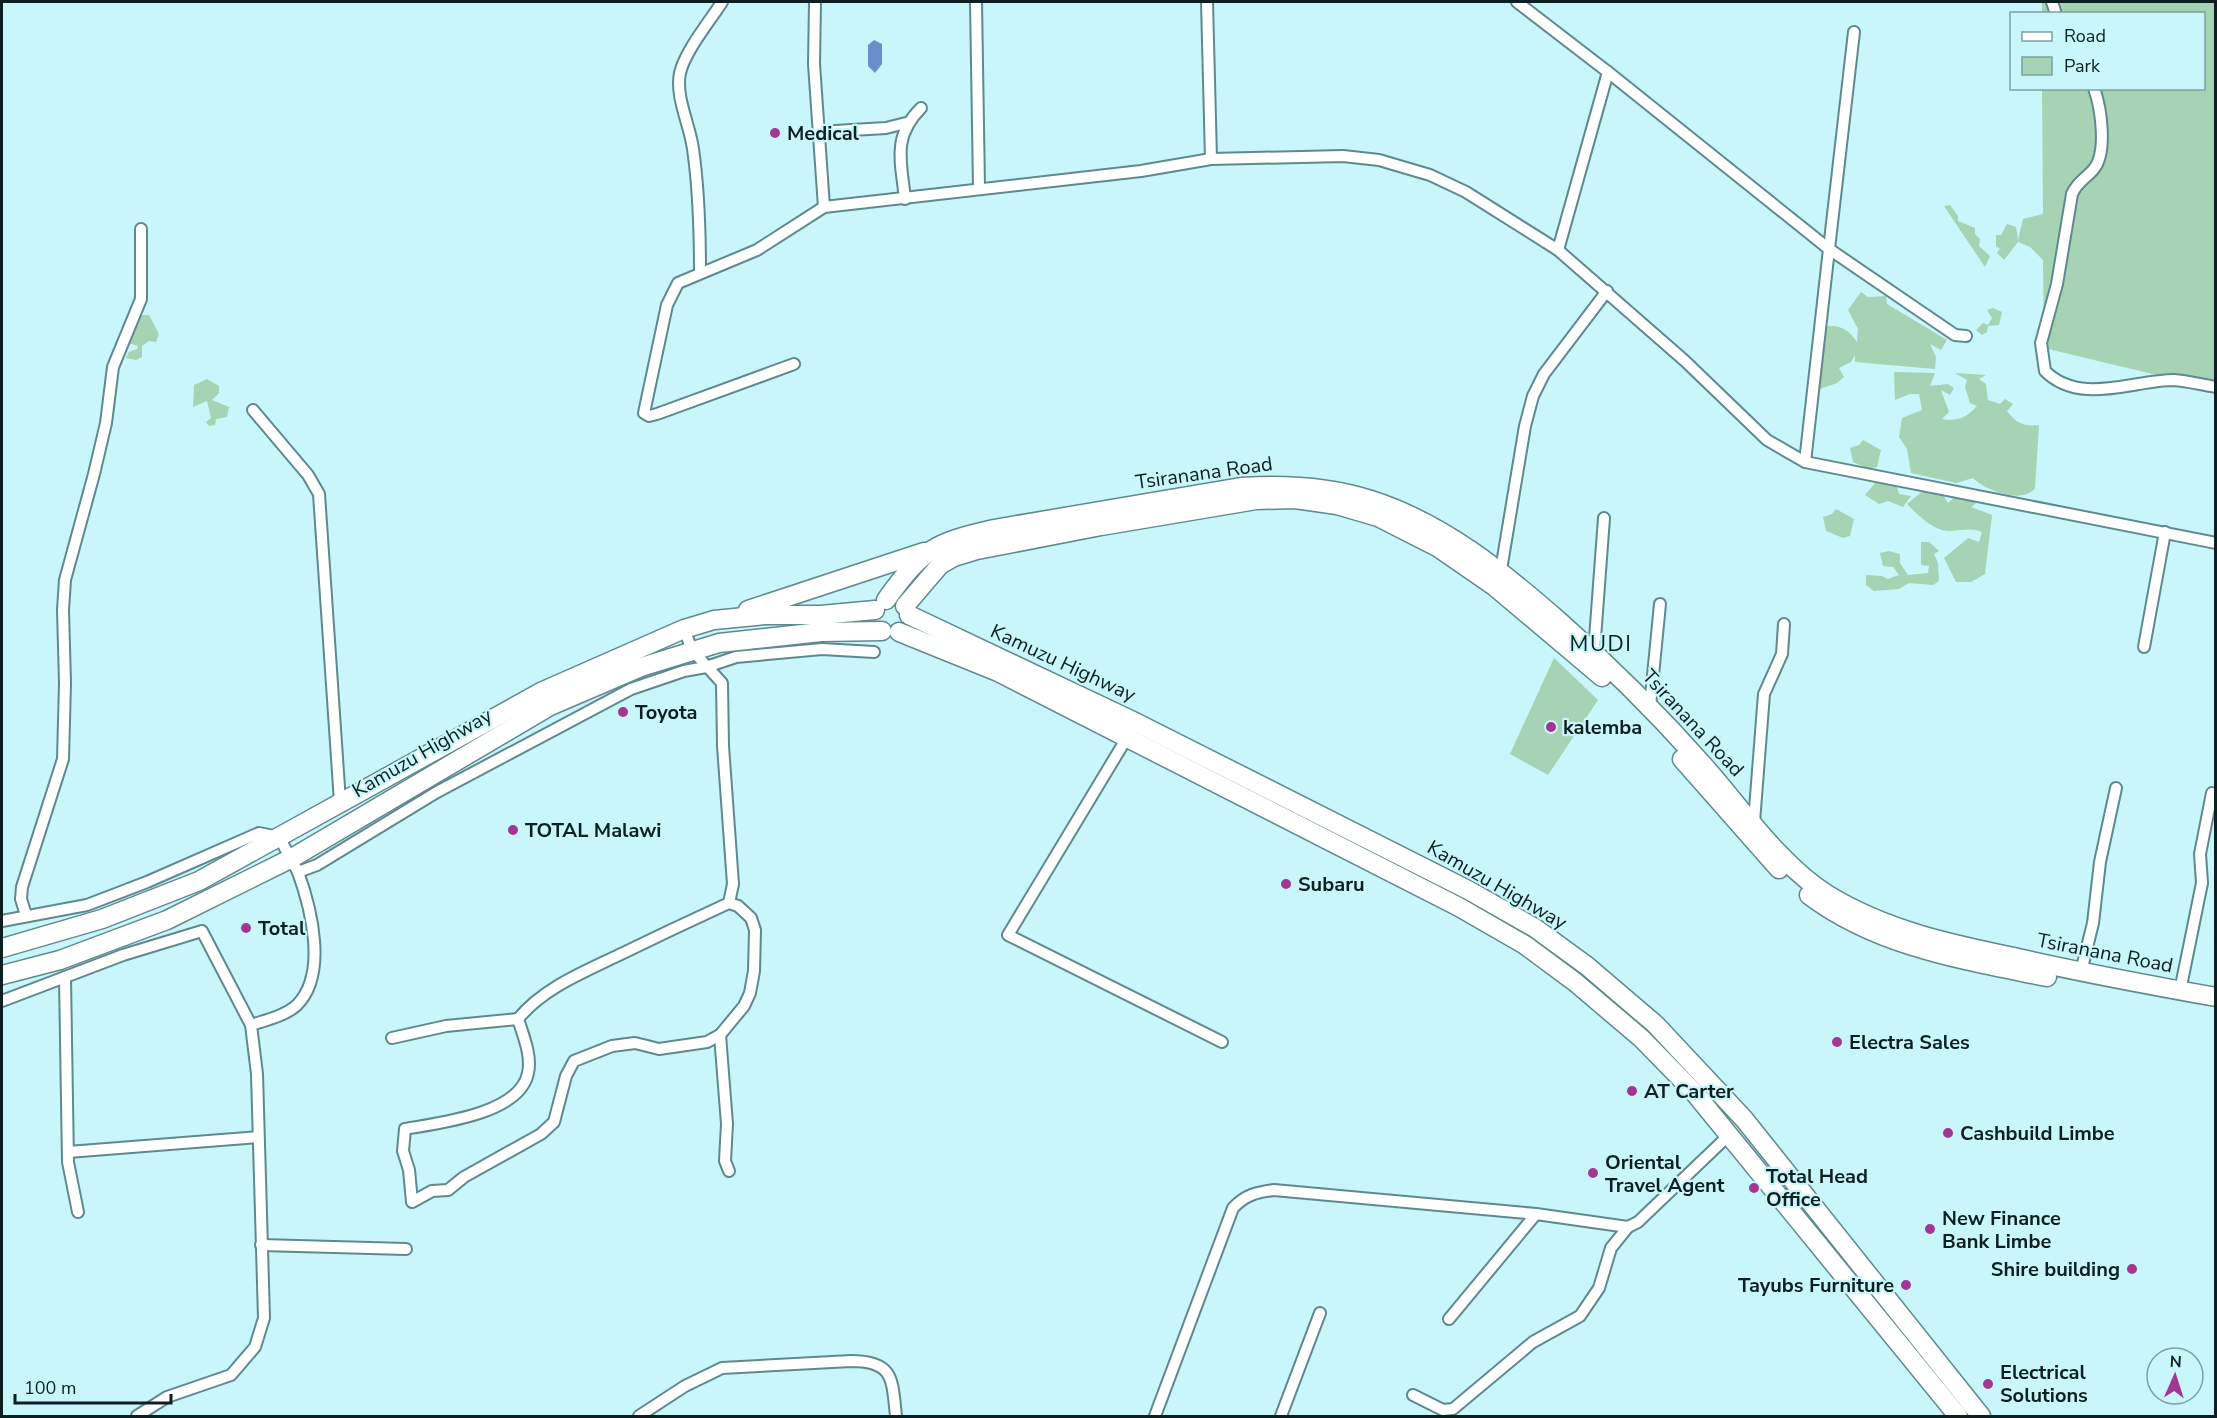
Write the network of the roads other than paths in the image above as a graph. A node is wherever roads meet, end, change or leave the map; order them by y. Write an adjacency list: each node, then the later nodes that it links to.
1 (722, 2): 19 (street)
2 (815, 2): 11 (street)
3 (976, 2): 13 (street)
4 (1207, 2): 12 (street)
5 (1517, 2): 7 (street)
6 (1854, 32): 17 (street)
7 (1608, 72): 17 (street); 18 (street)
8 (2094, 90): 23 (street)
9 (921, 108): 10 (street)
10 (906, 123): 11 (street); 14 (street)
11 (818, 132): 15 (street)
12 (1211, 159): 13 (street); 18 (street)
13 (980, 188): 14 (street)
14 (905, 199): 15 (street)
15 (824, 207): 19 (street)
16 (141, 229): 52 (street)
17 (1829, 249): 21 (street); 25 (street)
18 (1558, 250): 20 (street)
19 (700, 273): 22 (street)
20 (1607, 291): 25 (street); 30 (street)
21 (1966, 336)
22 (794, 364)
23 (2216, 387)
24 (253, 410): 47 (street)
25 (1805, 462): 27 (street)
26 (1604, 518): 41 (street)
27 (2165, 532): 28 (street); 38 (street)
28 (2216, 543)
29 (926, 552): 30 (highway, Tsiranana Road); 32 (highway, Tsiranana Road); 34 (highway)
30 (1498, 579): 33 (highway, Tsiranana Road); 41 (highway, Tsiranana Road); 61 (highway, Tsiranana Road)
31 (1660, 604): 43 (street)
32 (881, 605): 33 (highway); 34 (highway, Kamuzu Highway); 37 (highway)
33 (907, 610): 37 (highway); 85 (highway, Kamuzu Highway)
34 (714, 620): 36 (highway, Kamuzu Highway)
35 (1784, 624): 48 (street)
36 (684, 629): 39 (street); 47 (highway, Kamuzu Highway)
37 (890, 632): 39 (highway, Kamuzu Highway); 44 (highway, Kamuzu Highway)
38 (2144, 647)
39 (692, 650): 42 (street); 50 (highway, Kamuzu Highway)
40 (874, 652): 42 (street)
41 (1594, 652): 43 (highway, Tsiranana Road)
42 (706, 668): 50 (street); 51 (street)
43 (1650, 706): 48 (highway, Tsiranana Road)
44 (1128, 736): 66 (street); 67 (highway, Kamuzu Highway)
45 (2116, 788): 55 (street)
46 (2212, 793): 58 (street)
47 (340, 802): 49 (highway, Kamuzu Highway)
48 (1754, 822): 55 (highway, Tsiranana Road)
49 (279, 837): 50 (street); 52 (street); 54 (highway, Kamuzu Highway)
50 (295, 865): 56 (highway, Kamuzu Highway); 63 (street)
51 (729, 903): 62 (street); 64 (street)
52 (26, 915): 53 (street)
53 (2, 921)
54 (2, 948)
55 (2081, 972): 58 (highway, Tsiranana Road)
56 (2, 975)
57 (65, 977): 60 (street); 63 (street); 69 (street)
58 (2181, 990): 59 (highway, Tsiranana Road)
59 (2216, 997)
60 (2, 1001)
61 (2216, 1009)
62 (518, 1019): 64 (street); 65 (street)
63 (250, 1025): 68 (street)
64 (720, 1035): 70 (street)
65 (392, 1038)
66 (1222, 1042)
67 (1729, 1135): 73 (street); 84 (highway, Kamuzu Highway)
68 (258, 1137): 69 (street); 74 (street)
69 (68, 1152): 71 (street)
70 (729, 1171)
71 (78, 1212)
72 (1536, 1214): 73 (street); 77 (street); 82 (street)
73 (1628, 1227): 78 (street)
74 (261, 1245): 75 (street); 79 (street)
75 (406, 1249)
76 (1320, 1312): 83 (street)
77 (1449, 1319)
78 (1413, 1395)
79 (137, 1416)
80 (639, 1416): 81 (street)
81 (896, 1416)
82 (1155, 1416)
83 (1281, 1416)
84 (1958, 1416)
85 (1981, 1416)

